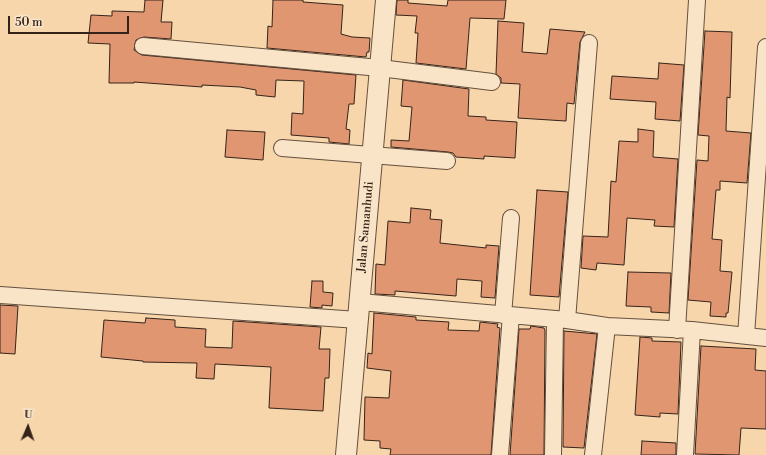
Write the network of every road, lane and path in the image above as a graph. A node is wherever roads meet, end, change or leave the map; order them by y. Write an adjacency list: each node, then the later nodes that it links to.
1 (386, 0): 6 (street, Jalan Samanhudi)
2 (697, 0): 17 (street)
3 (589, 43): 15 (street)
4 (143, 46): 6 (street)
5 (766, 47): 18 (street)
6 (380, 68): 7 (street); 9 (street, Jalan Samanhudi)
7 (492, 82)
8 (282, 148): 9 (street)
9 (373, 155): 10 (street); 13 (street, Jalan Samanhudi)
10 (447, 161)
11 (511, 218): 14 (street)
12 (0, 295): 13 (street)
13 (359, 311): 14 (street); 20 (street, Jalan Samanhudi)
14 (507, 315): 15 (street); 21 (street)
15 (561, 320): 16 (street); 22 (street)
16 (607, 326): 17 (street); 23 (street)
17 (684, 330): 18 (street); 24 (street)
18 (746, 336): 19 (street)
19 (766, 338)
20 (346, 455)
21 (500, 455)
22 (552, 455)
23 (593, 455)
24 (686, 455)

